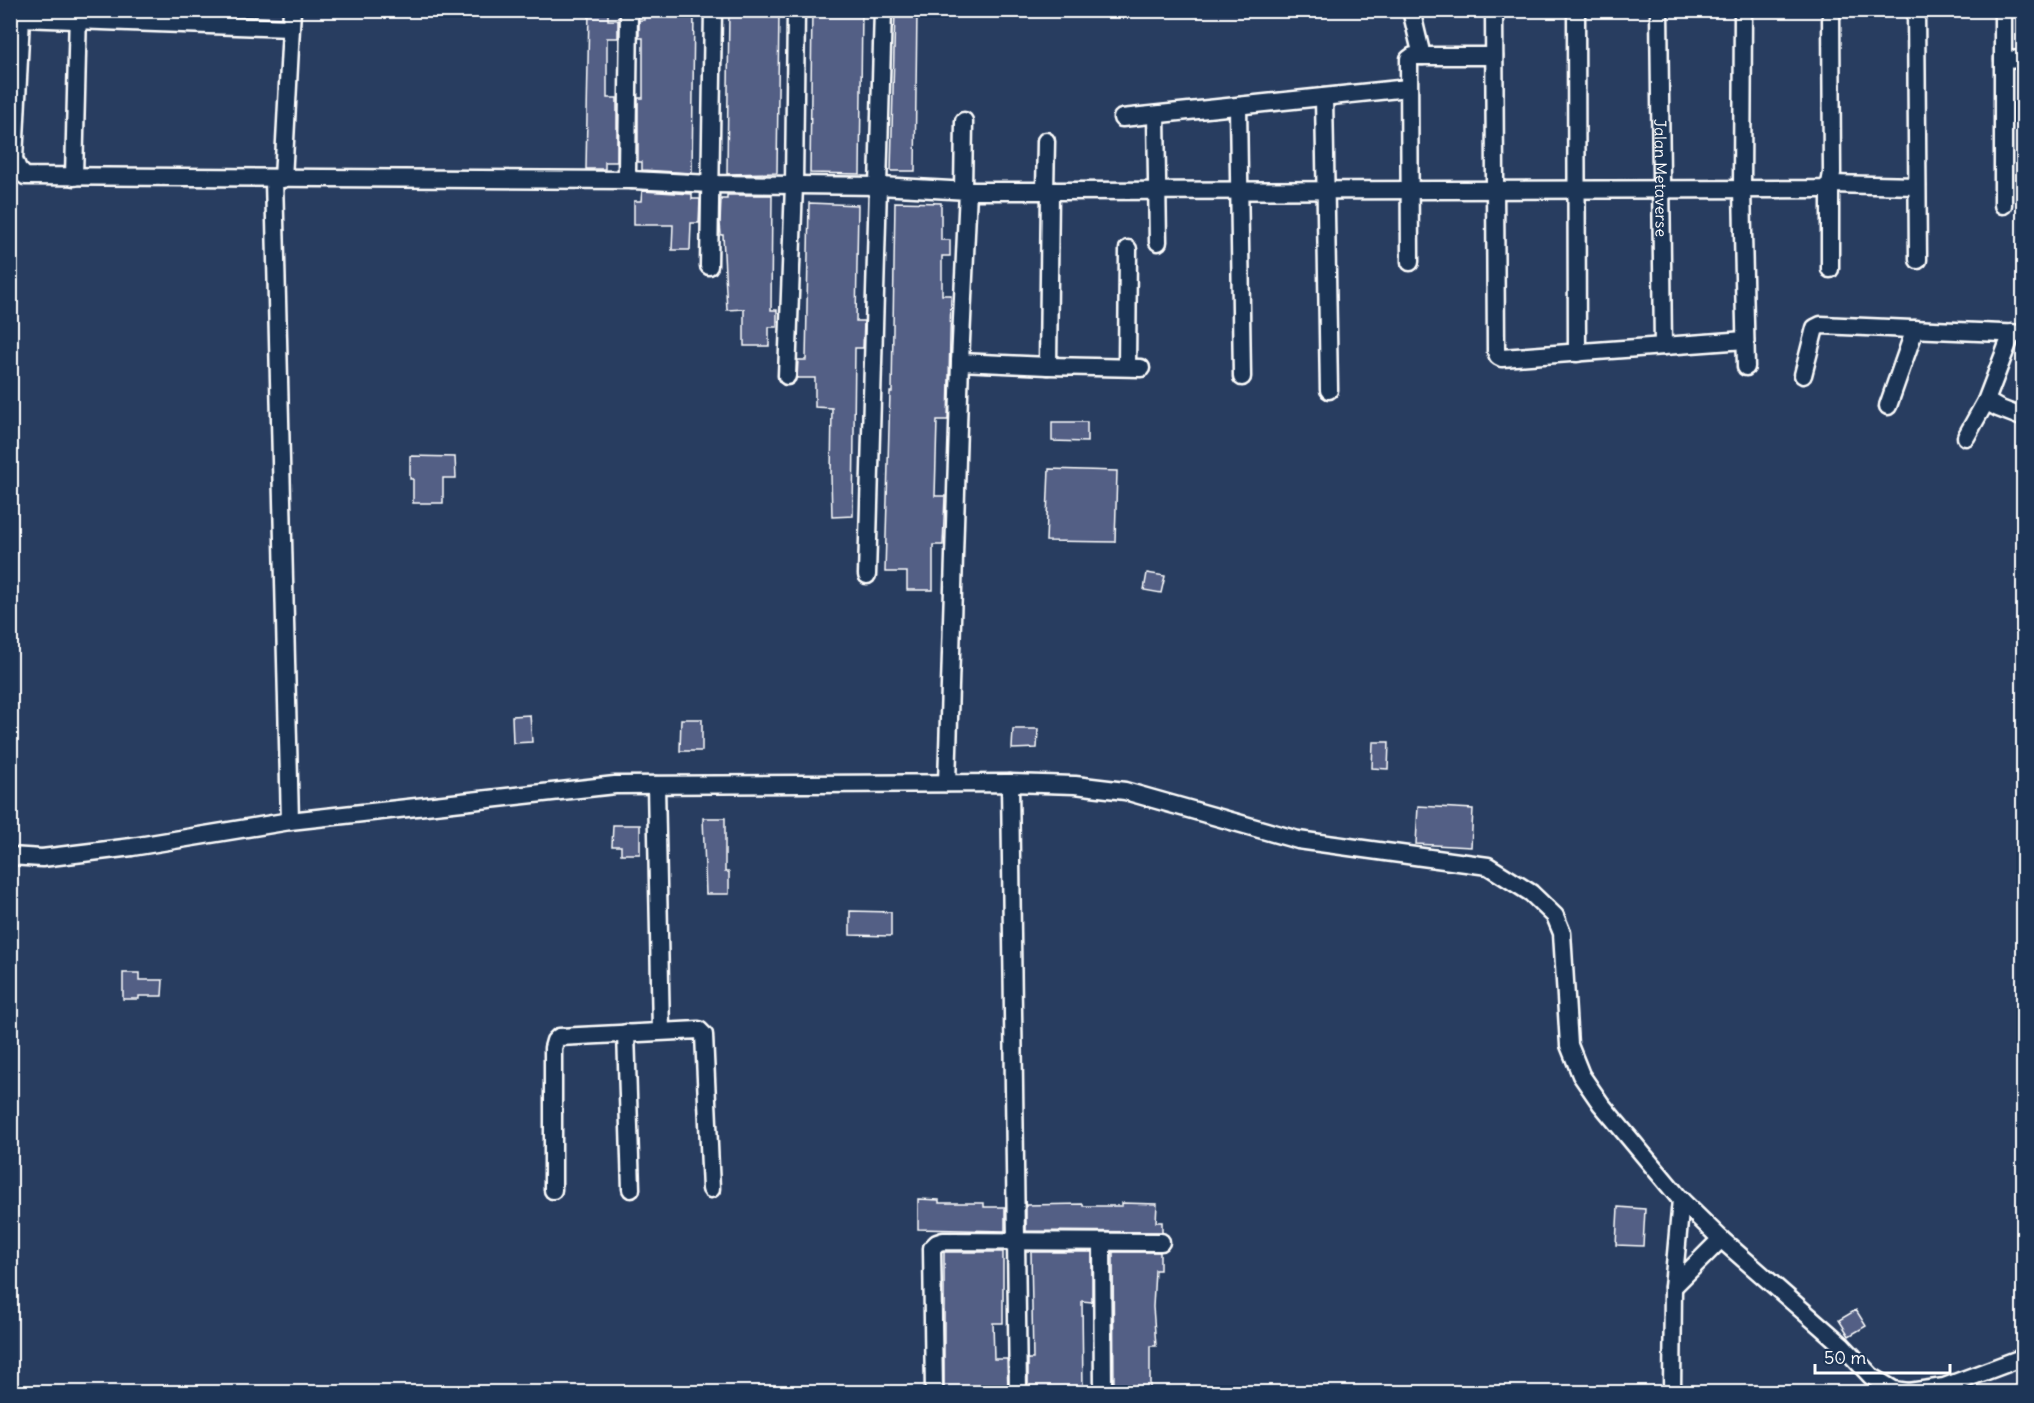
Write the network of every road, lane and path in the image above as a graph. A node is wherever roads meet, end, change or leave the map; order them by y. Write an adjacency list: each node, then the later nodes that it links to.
1 (292, 10): 16 (street)
2 (629, 10): 30 (street)
3 (713, 10): 31 (street)
4 (796, 10): 33 (street)
5 (883, 10): 34 (street)
6 (1411, 10): 17 (street)
7 (1494, 10): 18 (street)
8 (1576, 10): 38 (street)
9 (1659, 10): 37 (street, Jalan Metaverse)
10 (1743, 10): 36 (street)
11 (1831, 10): 32 (street)
12 (1916, 10): 35 (street)
13 (2004, 10): 20 (street)
14 (18, 15): 15 (street); 28 (street)
15 (77, 15): 16 (street); 28 (street)
16 (291, 28): 29 (street)
17 (1422, 57): 18 (street); 21 (street)
18 (1494, 57): 42 (street)
19 (2024, 59): 20 (street)
20 (2003, 60): 46 (street)
21 (1408, 88): 22 (street); 45 (street)
22 (1324, 97): 23 (street); 44 (street)
23 (1238, 106): 24 (street); 43 (street)
24 (1156, 115): 25 (street); 41 (street)
25 (1122, 118)
26 (964, 121): 39 (street)
27 (1046, 141): 40 (street)
28 (74, 177): 29 (street)
29 (278, 179): 30 (street); 73 (street)
30 (634, 180): 31 (street)
31 (711, 184): 33 (street); 51 (street)
32 (1830, 184): 35 (street); 36 (street); 52 (street)
33 (794, 185): 34 (street); 62 (street)
34 (880, 186): 39 (street); 69 (street)
35 (1917, 186): 49 (street)
36 (1742, 188): 37 (street); 55 (street)
37 (1662, 189): 38 (street); 56 (street, Jalan Metaverse)
38 (1577, 190): 42 (street); 57 (street)
39 (966, 191): 40 (street); 58 (street)
40 (1048, 191): 41 (street); 59 (street)
41 (1158, 191): 43 (street); 47 (street)
42 (1495, 191): 45 (street); 57 (street)
43 (1239, 192): 44 (street); 63 (street)
44 (1324, 192): 45 (street); 64 (street)
45 (1409, 192): 50 (street)
46 (2003, 206)
47 (1158, 242)
48 (1128, 249): 59 (street)
49 (1918, 260)
50 (1410, 262)
51 (709, 266)
52 (1830, 270)
53 (1915, 329): 54 (street); 61 (street); 66 (street)
54 (2018, 333): 65 (street)
55 (1745, 340): 56 (street); 60 (street)
56 (1663, 346): 57 (street)
57 (1577, 353)
58 (960, 362): 59 (street); 70 (street)
59 (1048, 366)
60 (1746, 367)
61 (1803, 375)
62 (788, 376)
63 (1242, 377)
64 (1329, 390)
65 (1986, 401): 67 (street); 68 (street)
66 (1888, 406)
67 (2024, 418)
68 (1966, 437)
69 (867, 575)
70 (947, 783): 71 (street); 72 (street)
71 (1010, 783): 80 (street); 82 (street)
72 (656, 785): 73 (street); 75 (street)
73 (290, 821): 74 (street)
74 (10, 856)
75 (661, 1031): 76 (street); 78 (street)
76 (626, 1033): 77 (street); 79 (street)
77 (631, 1189)
78 (711, 1189)
79 (553, 1190)
80 (1681, 1200): 81 (street); 85 (street)
81 (1721, 1239): 85 (street); 91 (street)
82 (1015, 1242): 83 (street); 87 (street); 88 (street)
83 (1102, 1242): 84 (street); 89 (street)
84 (1161, 1242)
85 (1673, 1287): 90 (street)
86 (2024, 1357): 91 (street)
87 (934, 1392)
88 (1018, 1392)
89 (1103, 1392)
90 (1672, 1392)
91 (1908, 1392)

